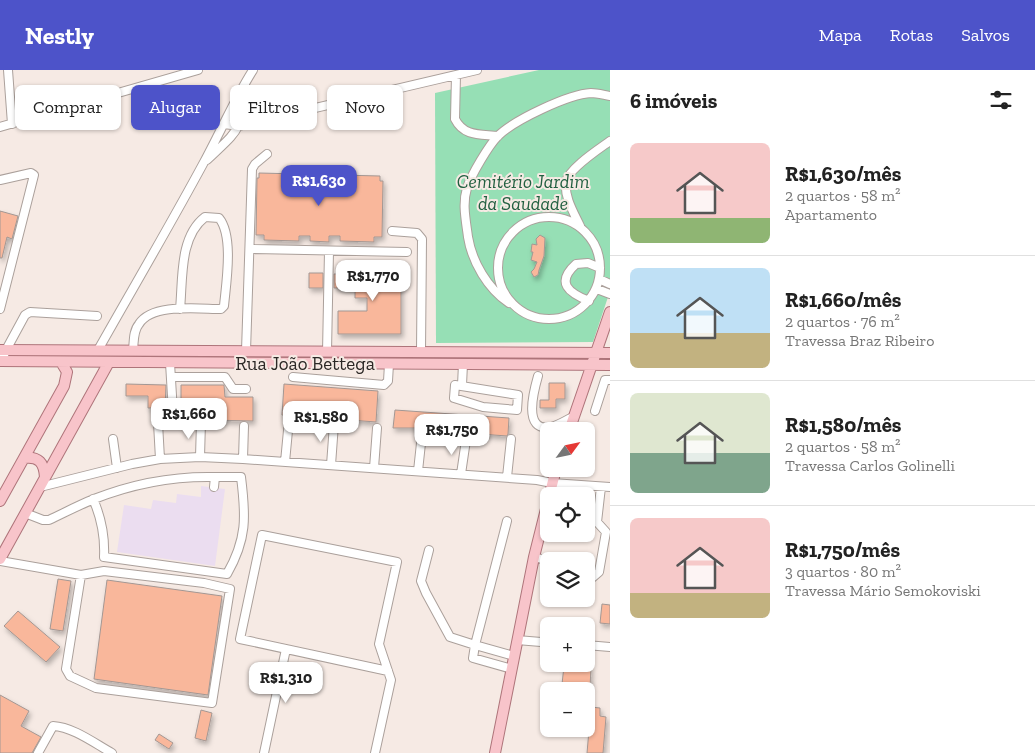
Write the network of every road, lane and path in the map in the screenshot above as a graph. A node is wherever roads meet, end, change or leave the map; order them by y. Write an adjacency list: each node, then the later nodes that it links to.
1 (8, 70): 10 (street)
2 (198, 70): 10 (street)
3 (253, 70): 7 (street)
4 (477, 70): 6 (street)
5 (446, 74): 6 (street); 9 (street)
6 (456, 75): 15 (street)
7 (245, 83): 11 (street)
8 (610, 96): 15 (street)
9 (317, 106)
10 (12, 124): 13 (street)
11 (224, 124): 12 (street); 18 (street)
12 (230, 125)
13 (0, 127)
14 (236, 130): 18 (street)
15 (498, 136): 31 (street)
16 (610, 141): 20 (street)
17 (267, 154): 22 (street)
18 (202, 165): 37 (street)
19 (0, 180): 32 (street)
20 (580, 226): 25 (street); 31 (street)
21 (392, 231): 43 (street)
22 (250, 249): 23 (street); 39 (street)
23 (329, 251): 24 (street); 40 (street)
24 (407, 252)
25 (600, 268): 26 (street); 30 (street)
26 (599, 279): 27 (street); 28 (street)
27 (610, 284)
28 (597, 289): 29 (street); 30 (street)
29 (610, 294)
30 (589, 301): 31 (street)
31 (515, 307)
32 (0, 309)
33 (180, 309): 33 (street); 38 (street)
34 (610, 312): 44 (main road)
35 (97, 316): 36 (street)
36 (3, 350): 37 (main road, Rua João Bettega); 46 (street)
37 (98, 350): 38 (main road, Rua João Bettega)
38 (133, 350): 39 (main road, Rua João Bettega); 49 (main road)
39 (246, 351): 40 (main road, Rua João Bettega)
40 (327, 352): 41 (main road, Rua João Bettega)
41 (344, 352): 42 (main road, Rua João Bettega); 51 (main road)
42 (358, 352): 43 (main road, Rua João Bettega); 52 (main road)
43 (421, 352): 44 (main road, Rua João Bettega)
44 (596, 353): 45 (main road, Rua João Bettega); 55 (main road)
45 (610, 353)
46 (1, 361): 47 (main road, Rua João Bettega)
47 (61, 362): 48 (main road, Rua João Bettega); 78 (main road)
48 (109, 362): 49 (main road, Rua João Bettega); 87 (main road)
49 (133, 362): 50 (main road, Rua João Bettega)
50 (170, 362): 51 (main road, Rua João Bettega); 57 (street)
51 (344, 364): 52 (main road, Rua João Bettega)
52 (358, 364): 53 (main road, Rua João Bettega)
53 (388, 364): 54 (main road, Rua João Bettega); 59 (street)
54 (463, 364): 55 (main road, Rua João Bettega); 61 (street)
55 (592, 365): 56 (main road, Rua João Bettega); 65 (main road)
56 (610, 365)
57 (171, 376): 62 (street); 64 (street)
58 (538, 376): 65 (street)
59 (293, 377)
60 (610, 380): 63 (street)
61 (462, 385): 61 (street)
62 (246, 389)
63 (595, 411)
64 (196, 414)
65 (574, 418): 68 (main road)
66 (289, 420): 81 (street)
67 (201, 422): 77 (street)
68 (572, 422)
69 (158, 423): 79 (street)
70 (334, 424): 82 (street)
71 (244, 426): 80 (street)
72 (378, 428): 84 (street)
73 (422, 434): 85 (street)
74 (113, 439): 83 (street)
75 (511, 439): 89 (street)
76 (466, 440): 86 (street)
77 (200, 457): 79 (street); 80 (street)
78 (24, 458): 87 (main road); 96 (main road)
79 (160, 459): 83 (street)
80 (243, 459): 81 (street)
81 (285, 462): 82 (street)
82 (330, 465): 84 (street)
83 (117, 468): 92 (street)
84 (374, 468): 85 (street)
85 (418, 471): 86 (street)
86 (462, 474): 89 (street)
87 (46, 477): 92 (main road)
88 (215, 477): 93 (street); 97 (street); 97 (street)
89 (507, 478): 91 (street)
90 (553, 478): 91 (main road)
91 (552, 483): 94 (street); 102 (main road)
92 (40, 486): 99 (main road)
93 (214, 487)
94 (601, 487): 95 (street); 106 (street)
95 (610, 488)
96 (3, 490): 98 (main road)
97 (93, 499): 99 (street)
98 (0, 501)
99 (25, 513): 104 (main road)
100 (507, 521): 109 (street)
101 (429, 550): 109 (street)
102 (534, 557): 103 (street); 107 (main road)
103 (540, 559)
104 (0, 560): 105 (street)
105 (81, 575): 105 (street)
106 (595, 575)
107 (517, 640): 108 (street); 113 (main road)
108 (540, 640)
109 (474, 645): 113 (street); 114 (street)
110 (595, 645): 111 (street)
111 (610, 646)
112 (286, 649): 115 (street); 115 (street); 118 (street)
113 (514, 656): 114 (main road)
114 (512, 668): 120 (main road)
115 (388, 671): 119 (street)
116 (38, 753): 117 (street)
117 (112, 753)
118 (264, 753)
119 (375, 753)
120 (495, 753)

